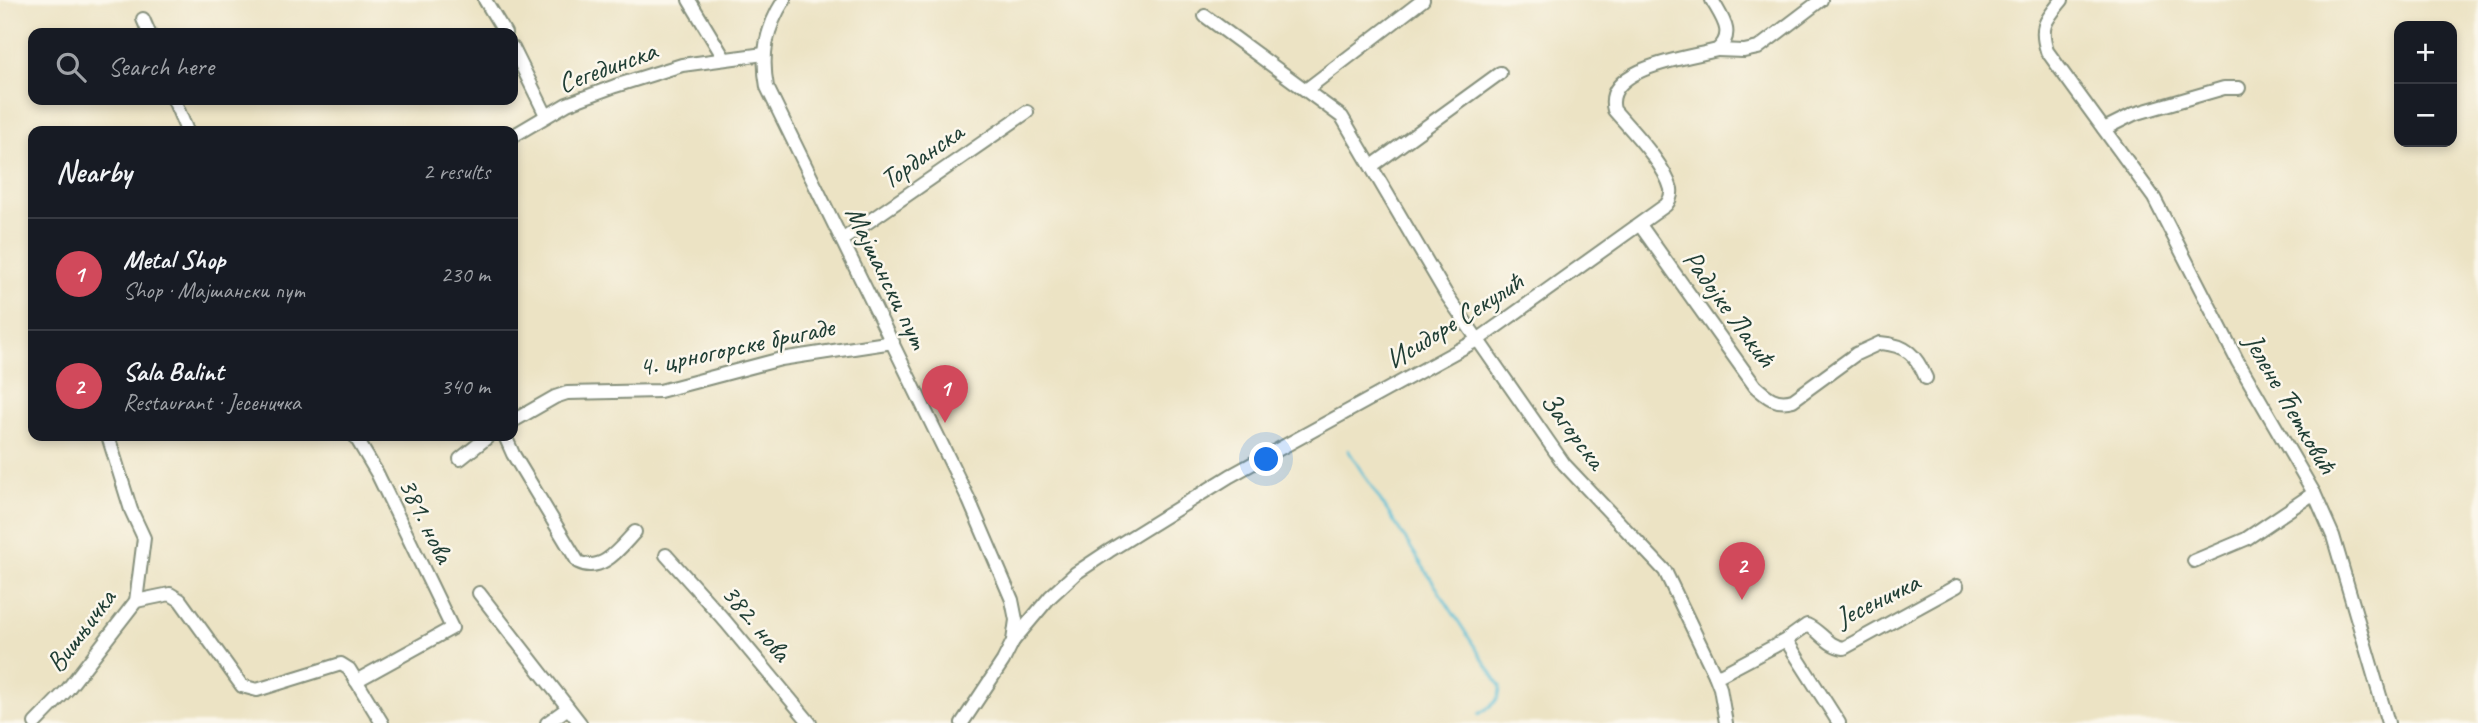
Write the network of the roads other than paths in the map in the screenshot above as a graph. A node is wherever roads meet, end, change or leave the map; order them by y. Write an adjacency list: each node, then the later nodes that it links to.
1 (485, 0): 11 (street)
2 (689, 0): 15 (street)
3 (784, 0): 13 (street, Мајшански пут)
4 (1423, 0): 18 (street)
5 (1713, 0): 12 (street)
6 (1821, 0): 12 (street)
7 (2062, 0): 23 (street, Јелене Ћетковић)
8 (1205, 16): 18 (street, Загорска)
9 (143, 19): 10 (street)
10 (147, 28)
11 (502, 28)
12 (1717, 50): 26 (street, Исидоре Секулић)
13 (764, 54): 15 (street, Сегединска); 27 (street, Мајшански пут)
14 (518, 58): 21 (street)
15 (724, 58): 21 (street, Сегединска)
16 (1500, 73): 25 (street)
17 (2239, 88): 23 (street)
18 (1307, 89): 25 (street, Загорска)
19 (176, 105): 22 (street)
20 (1027, 112): 27 (street, Торданска)
21 (546, 115): 24 (street, Сегединска)
22 (185, 126)
23 (2104, 129): 37 (street, Јелене Ћетковић)
24 (518, 133)
25 (1372, 166): 28 (street, Загорска)
26 (1640, 225): 28 (street, Исидоре Секулић); 30 (street, Радојке Лакић)
27 (842, 240): 29 (street, Мајшански пут)
28 (1479, 339): 44 (street, Исидоре Секулић); 46 (street, Загорска)
29 (893, 342): 31 (street, 4. црногорске бригаде); 44 (street, Мајшански пут)
30 (1926, 378)
31 (518, 418)
32 (110, 441): 43 (street, Вишњичка)
33 (358, 441): 47 (street, 381. нова)
34 (483, 441): 36 (street)
35 (507, 441): 38 (street)
36 (460, 459)
37 (2314, 493): 40 (street); 57 (street, Јелене Ћетковић)
38 (635, 532)
39 (666, 555): 53 (street, 382. нова)
40 (2194, 561)
41 (1957, 586): 45 (street, Јесеничка)
42 (479, 593): 48 (street)
43 (136, 601): 47 (street); 49 (street, Вишњичка)
44 (1013, 640): 54 (street, Мајшански пут)
45 (1786, 640): 46 (street, Јесеничка); 56 (street)
46 (1715, 675): 55 (street, Загорска)
47 (356, 681): 50 (street)
48 (568, 708): 51 (street); 52 (street)
49 (35, 723)
50 (382, 723)
51 (547, 723)
52 (580, 723)
53 (810, 723)
54 (962, 723)
55 (1726, 723)
56 (1839, 723)
57 (2388, 723)

